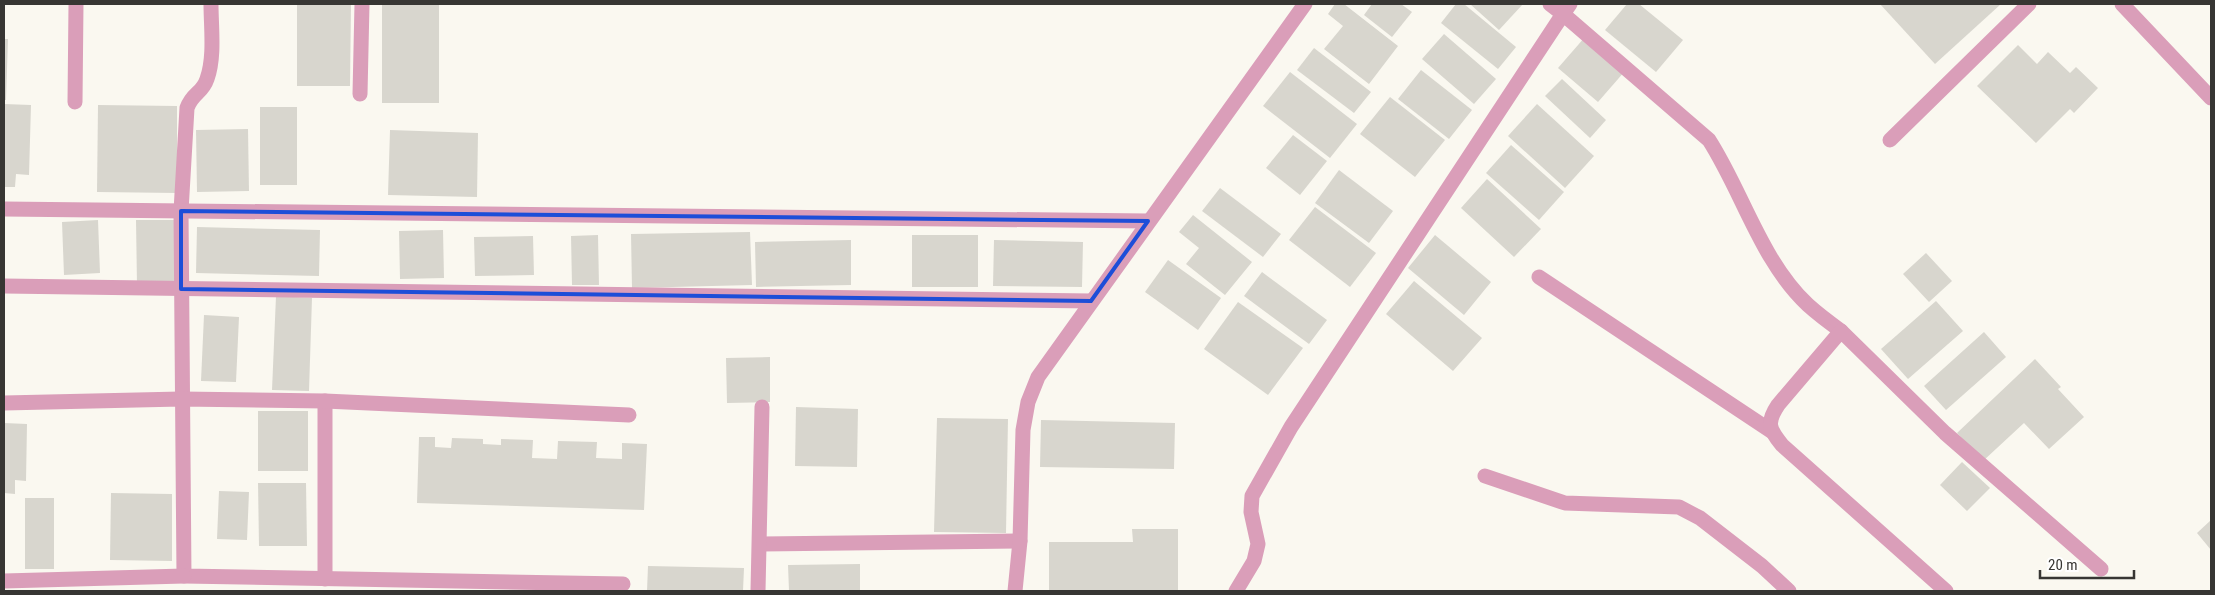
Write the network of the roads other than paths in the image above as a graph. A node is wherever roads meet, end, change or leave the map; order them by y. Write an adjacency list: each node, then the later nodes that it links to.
1 (76, 4): 11 (street)
2 (211, 4): 14 (street)
3 (362, 4): 9 (street)
4 (1305, 4): 15 (street)
5 (1550, 4): 8 (street)
6 (2029, 4): 12 (street)
7 (2122, 4): 10 (street)
8 (1566, 9): 20 (street); 37 (street)
9 (360, 94)
10 (2211, 98)
11 (75, 102)
12 (1890, 140)
13 (4, 209): 14 (street)
14 (182, 211): 15 (street); 18 (street)
15 (1148, 221): 19 (street)
16 (1539, 277): 26 (street)
17 (4, 286): 18 (street)
18 (182, 289): 19 (street); 21 (street)
19 (1091, 301): 28 (street)
20 (1841, 331): 26 (street); 30 (street)
21 (182, 399): 22 (street); 23 (street); 31 (street)
22 (325, 401): 25 (street); 32 (street)
23 (4, 403)
24 (762, 406): 29 (street)
25 (629, 415)
26 (1771, 431): 39 (street)
27 (1485, 476): 38 (street)
28 (1020, 541): 29 (street); 36 (street)
29 (760, 544): 35 (street)
30 (2101, 569)
31 (184, 576): 32 (street); 33 (street)
32 (326, 579): 34 (street)
33 (4, 581)
34 (623, 584)
35 (758, 591)
36 (1015, 591)
37 (1236, 591)
38 (1789, 591)
39 (1946, 591)

